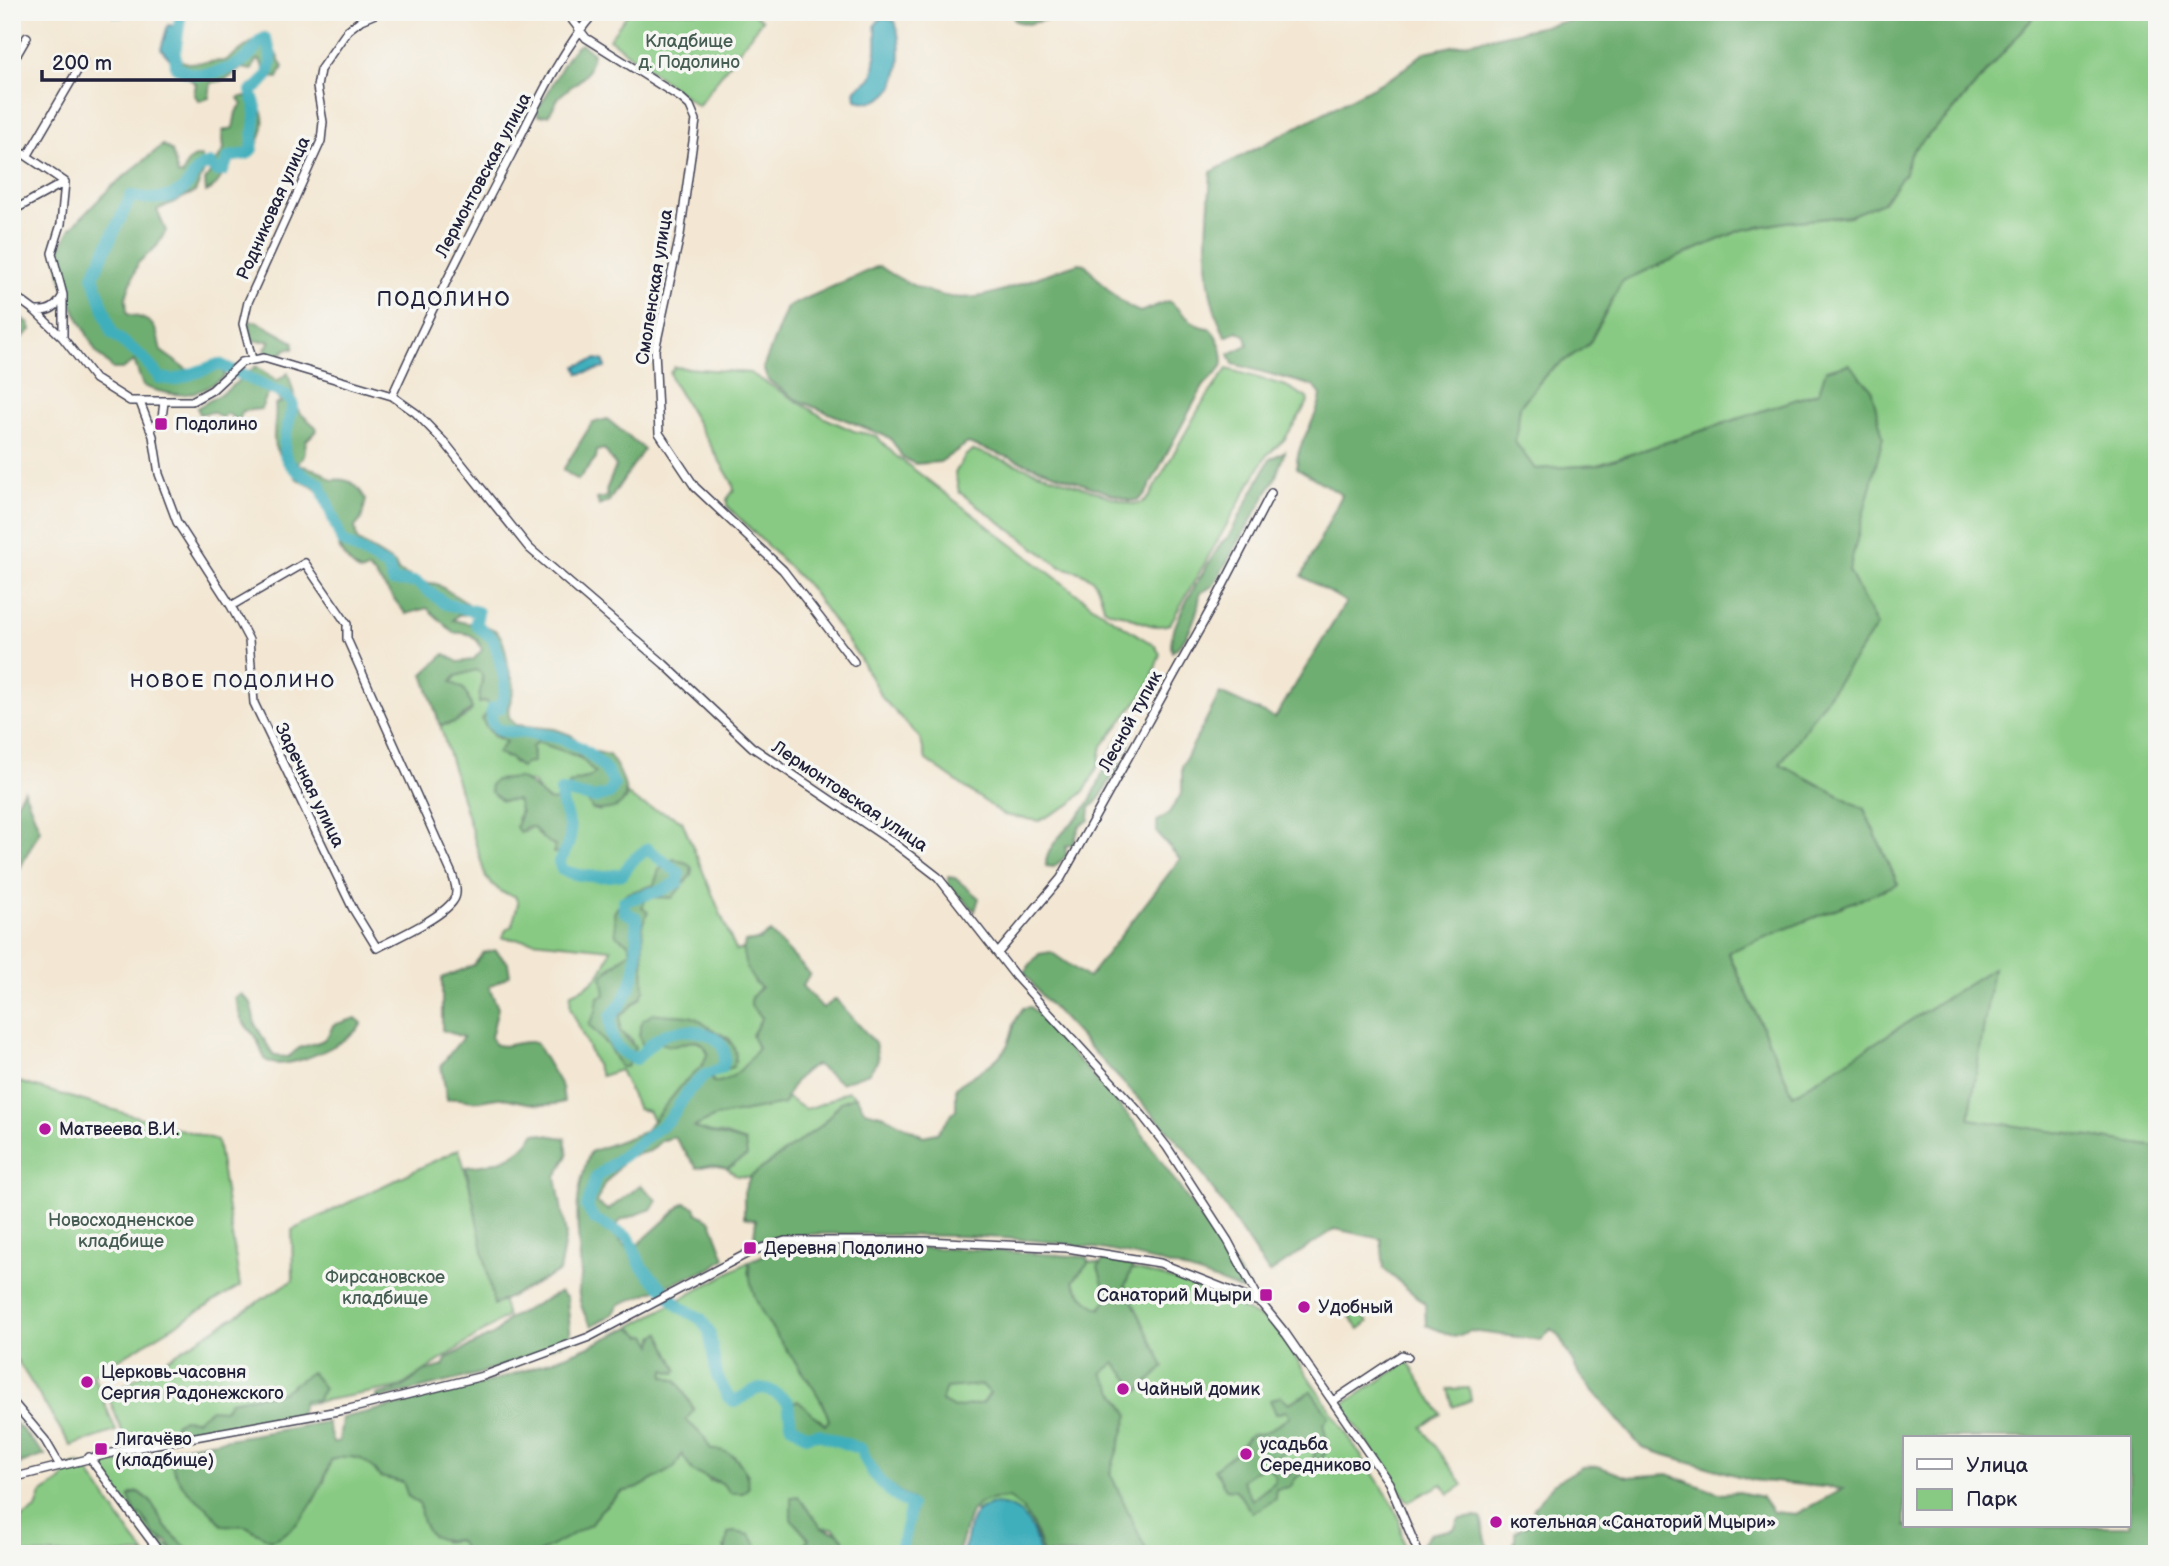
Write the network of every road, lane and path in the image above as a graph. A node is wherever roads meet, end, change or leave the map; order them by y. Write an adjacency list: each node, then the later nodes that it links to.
1 (380, 12): 16 (street, Родниковая улица)
2 (566, 12): 4 (street)
3 (595, 12): 4 (street, Лермонтовская улица)
4 (579, 32): 17 (street, Лермонтовская улица); 23 (street, Смоленская улица)
5 (27, 37): 7 (street)
6 (83, 61): 9 (street)
7 (12, 63)
8 (12, 146): 9 (street)
9 (28, 155): 10 (street)
10 (65, 182): 11 (street); 13 (street)
11 (12, 211)
12 (12, 295): 14 (street)
13 (63, 296): 14 (street); 15 (street)
14 (35, 311): 15 (street)
15 (63, 338): 18 (street)
16 (252, 359): 17 (street, Лермонтовская улица); 19 (street)
17 (392, 396): 24 (street, Лермонтовская улица)
18 (140, 402): 19 (street); 20 (street, Заречная улица)
19 (164, 402): 20 (street)
20 (150, 429): 22 (street, Заречная улица)
21 (1271, 493): 24 (street, Лесной тупик)
22 (231, 606): 22 (street, Заречная улица)
23 (855, 662)
24 (998, 953): 25 (street, Лермонтовская улица)
25 (1261, 1303): 28 (street, Лермонтовская улица); 29 (street)
26 (1408, 1357): 28 (street)
27 (12, 1401): 30 (street)
28 (1333, 1401): 33 (street, Лермонтовская улица)
29 (89, 1457): 30 (street); 32 (street)
30 (59, 1464): 31 (street)
31 (12, 1478)
32 (161, 1554)
33 (1419, 1554)

